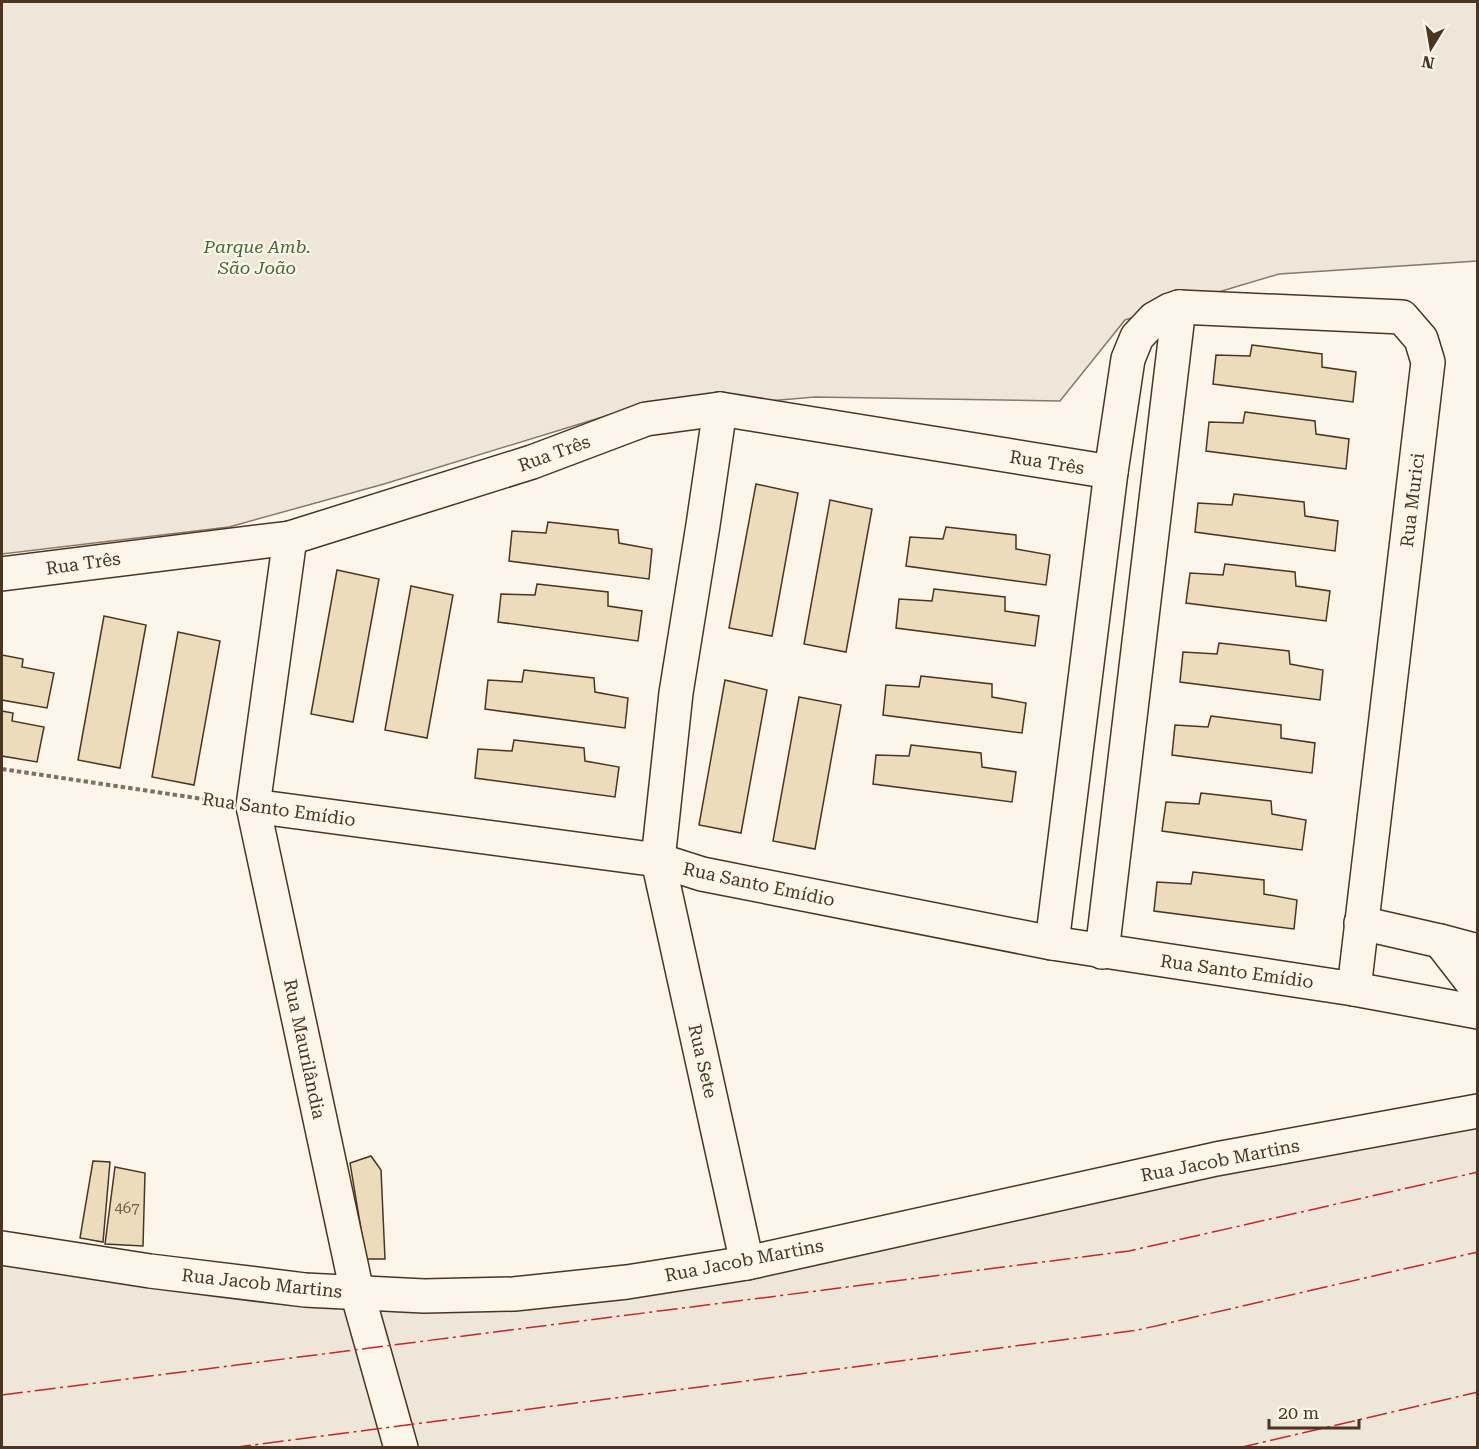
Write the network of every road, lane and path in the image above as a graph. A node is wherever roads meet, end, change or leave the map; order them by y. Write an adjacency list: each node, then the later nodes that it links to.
1 (1179, 307): 3 (street); 9 (street, Rua Murici); 13 (street)
2 (720, 410): 3 (street, Rua Três); 4 (street, Rua Três); 8 (street, Rua Sete)
3 (1111, 472): 11 (street)
4 (290, 538): 5 (street, Rua Três); 7 (street, Rua Maurilândia)
5 (2, 574)
6 (2, 769): 7 (path, Rua Santo Emídio)
7 (253, 806): 8 (street, Rua Santo Emídio); 20 (street, Rua Maurilândia)
8 (658, 860): 11 (street, Rua Santo Emídio); 19 (street, Rua Sete)
9 (1361, 923): 10 (street); 14 (street, Rua Murici)
10 (1440, 941): 12 (street); 15 (street)
11 (1052, 944): 13 (street, Rua Santo Emídio)
12 (1478, 951)
13 (1102, 952): 14 (street, Rua Santo Emídio)
14 (1354, 989): 16 (street, Rua Santo Emídio)
15 (1478, 990)
16 (1478, 1012)
17 (1478, 1111): 19 (street, Rua Jacob Martins)
18 (2, 1248): 20 (street, Rua Jacob Martins)
19 (747, 1263): 20 (street, Rua Jacob Martins)
20 (357, 1292): 21 (street, Rua Maurilândia)
21 (400, 1448)

